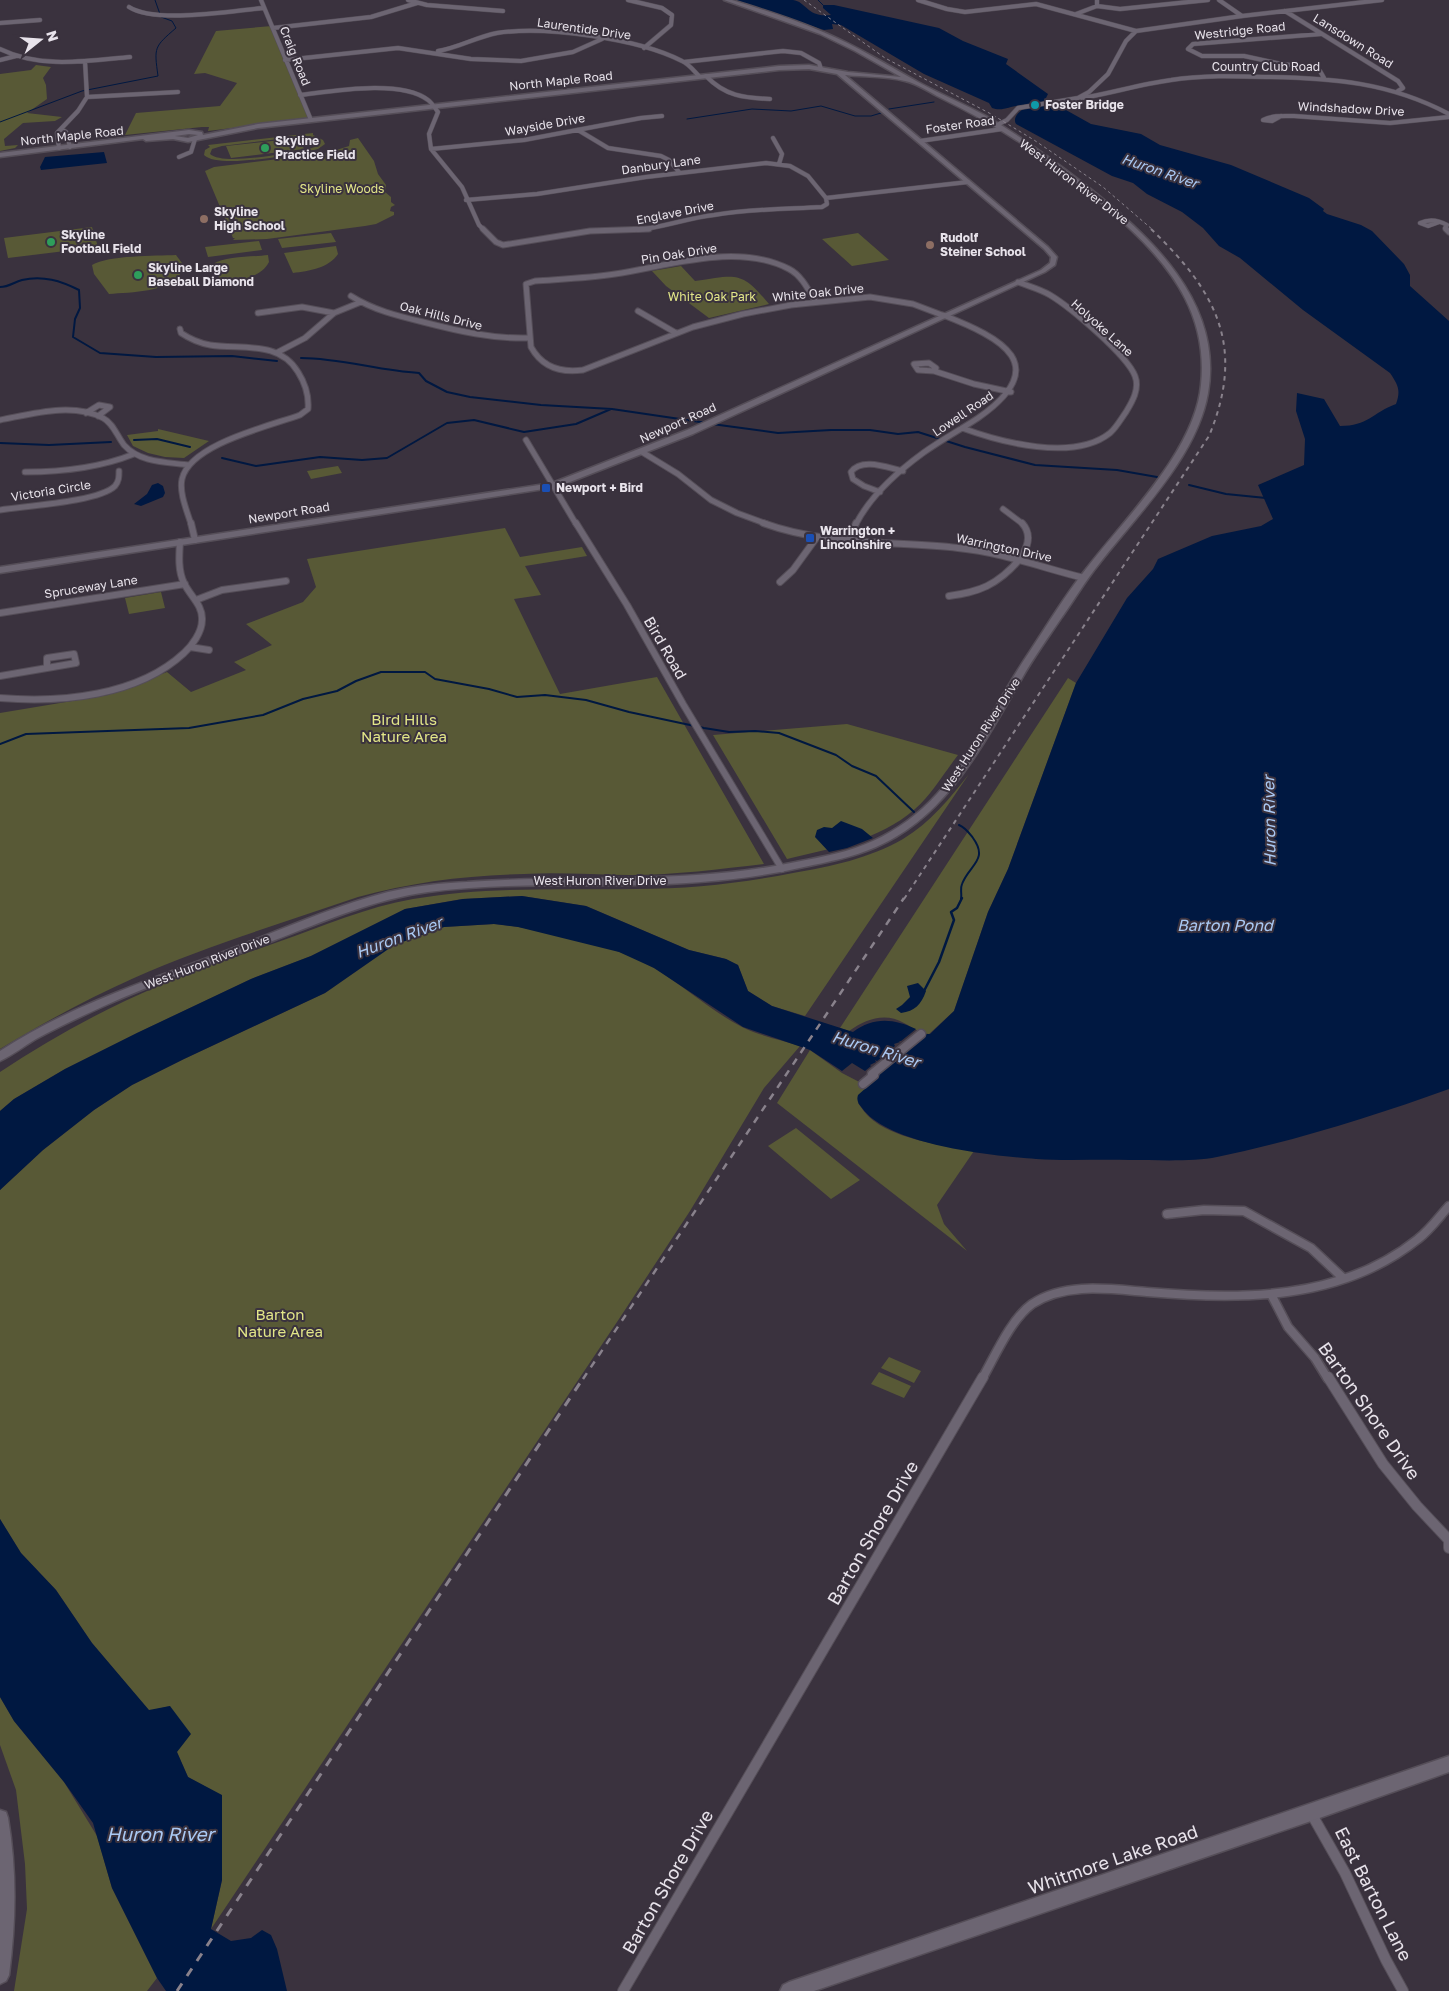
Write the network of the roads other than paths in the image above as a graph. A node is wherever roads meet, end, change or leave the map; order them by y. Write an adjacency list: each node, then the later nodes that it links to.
1 (261, 0): 17 (street, Craig Road)
2 (408, 0): 12 (street)
3 (628, 0): 28 (street)
4 (727, 0): 37 (street, West Huron River Drive)
5 (918, 0): 16 (street)
6 (992, 0): 16 (street)
7 (1098, 0): 14 (street)
8 (1208, 0): 14 (street)
9 (1219, 0): 21 (street)
10 (1382, 0): 19 (street)
11 (1008, 1): 13 (street)
12 (417, 3): 18 (street); 24 (street)
13 (1023, 3): 16 (street); 20 (street)
14 (1096, 6): 20 (street)
15 (129, 7): 17 (street)
16 (1000, 7)
17 (263, 8): 24 (street, Craig Road)
18 (503, 11)
19 (1285, 11): 21 (street); 26 (street, Lansdown Road)
20 (1076, 14): 25 (street)
21 (1242, 16): 25 (street)
22 (40, 20): 23 (street)
23 (0, 23)
24 (273, 28): 34 (street, Craig Road)
25 (1136, 31): 48 (street)
26 (1321, 34): 42 (street, Westridge Road); 44 (street, Lansdown Road)
27 (602, 39): 28 (street, Laurentide Drive); 30 (street, Laurentide Drive); 30 (street)
28 (644, 48): 36 (street, Laurentide Drive)
29 (0, 49): 31 (street)
30 (431, 52): 34 (street)
31 (16, 56): 33 (street); 35 (street)
32 (130, 57): 35 (street)
33 (0, 60)
34 (285, 60): 46 (street, Craig Road)
35 (85, 61): 47 (street)
36 (684, 62): 38 (street); 40 (street, Laurentide Drive)
37 (890, 68): 41 (street); 43 (street, West Huron River Drive)
38 (821, 69): 39 (street, North Maple Road); 40 (street, North Maple Road)
39 (838, 72): 41 (street, North Maple Road); 61 (street, Newport Road)
40 (702, 76): 49 (street, Laurentide Drive); 50 (street, North Maple Road)
41 (881, 76): 43 (street, North Maple Road)
42 (1324, 78): 44 (street, Country Club Road); 48 (street, Country Club Road)
43 (912, 81): 55 (street, West Huron River Drive)
44 (1398, 91): 53 (street, Country Club Road)
45 (178, 92): 47 (street)
46 (300, 96): 50 (street); 54 (street, Craig Road)
47 (87, 97): 56 (street)
48 (1078, 98): 55 (street)
49 (770, 99)
50 (435, 106): 54 (street, North Maple Road); 64 (street)
51 (662, 116): 57 (street, Wayside Drive)
52 (1282, 116): 53 (street, Windshadow Drive)
53 (1449, 116)
54 (311, 120): 58 (street, North Maple Road)
55 (1000, 127): 61 (street, Foster Road); 110 (street, West Huron River Drive)
56 (61, 129): 62 (street); 63 (street)
57 (578, 130): 64 (street, Wayside Drive); 67 (street)
58 (198, 136): 59 (street, North Maple Road); 59 (street)
59 (181, 137): 62 (street, North Maple Road)
60 (773, 138): 66 (street)
61 (920, 140): 68 (street, Newport Road)
62 (70, 147): 63 (street, North Maple Road)
63 (59, 148): 65 (street, North Maple Road)
64 (431, 149): 70 (street)
65 (0, 155)
66 (779, 164): 67 (street, Danbury Lane); 69 (street, Danbury Lane)
67 (679, 172): 70 (street, Danbury Lane)
68 (968, 182): 69 (street); 75 (street, Newport Road)
69 (826, 198): 71 (street)
70 (466, 200): 71 (street, Englave Drive)
71 (822, 207): 72 (street)
72 (825, 215)
73 (1438, 222): 74 (street)
74 (1449, 232)
75 (1018, 282): 82 (street, Newport Road); 92 (street, Holyoke Lane)
76 (351, 296): 78 (street, Oak Hills Drive)
77 (815, 301): 82 (street, White Oak Drive); 84 (street, White Oak Drive); 85 (street, Pin Oak Drive)
78 (360, 302): 81 (street); 85 (street, Oak Hills Drive)
79 (638, 311): 84 (street)
80 (258, 313): 81 (street)
81 (334, 313): 86 (street)
82 (943, 315): 88 (street, Lowell Road); 94 (street, Newport Road)
83 (180, 329): 86 (street)
84 (676, 333): 85 (street, White Oak Drive)
85 (529, 338)
86 (278, 352): 96 (street)
87 (934, 371): 88 (street)
88 (1011, 392): 92 (street, Lowell Road)
89 (86, 413): 90 (street); 90 (street); 91 (street)
90 (98, 416): 95 (street)
91 (0, 420)
92 (962, 428): 98 (street, Lowell Road)
93 (526, 440): 100 (street, Bird Road)
94 (642, 452): 100 (street, Newport Road); 104 (street, Warrington Drive)
95 (134, 454): 96 (street); 99 (street)
96 (189, 464): 105 (street)
97 (119, 471): 103 (street, Victoria Circle)
98 (903, 471): 101 (street, Lowell Road); 101 (street)
99 (25, 472)
100 (554, 485): 105 (street, Newport Road); 122 (street, Bird Road)
101 (880, 492): 106 (street, Lowell Road)
102 (1003, 509): 108 (street)
103 (1, 510)
104 (817, 537): 106 (street, Warrington Drive); 112 (street)
105 (195, 540): 107 (street, Newport Road)
106 (849, 541): 108 (street, Warrington Drive)
107 (180, 542): 109 (street, Newport Road); 113 (street)
108 (1017, 561): 110 (street, Warrington Drive); 114 (street)
109 (0, 570)
110 (1084, 578): 122 (street, West Huron River Drive)
111 (286, 581): 115 (street)
112 (780, 582)
113 (185, 584): 115 (street); 116 (street, Spruceway Lane)
114 (949, 596)
115 (196, 600): 117 (street)
116 (0, 613)
117 (190, 647): 118 (street); 121 (street)
118 (210, 650)
119 (47, 668): 119 (street); 120 (street)
120 (0, 676)
121 (0, 698)
122 (782, 869): 124 (street, West Huron River Drive)
123 (921, 1034): 125 (street)
124 (0, 1057)
125 (863, 1084)
126 (1449, 1206): 128 (street, Barton Shore Drive)
127 (1168, 1214): 128 (street)
128 (1344, 1278): 129 (street, Barton Shore Drive)
129 (1272, 1296): 130 (street, Barton Shore Drive); 135 (street, Barton Shore Drive)
130 (1449, 1542)
131 (1449, 1764): 132 (street, Whitmore Lake Road)
132 (1311, 1813): 136 (street, Whitmore Lake Road); 137 (street, East Barton Lane)
133 (0, 1818): 134 (street)
134 (0, 1975)
135 (623, 1991)
136 (789, 1991)
137 (1402, 1991)

